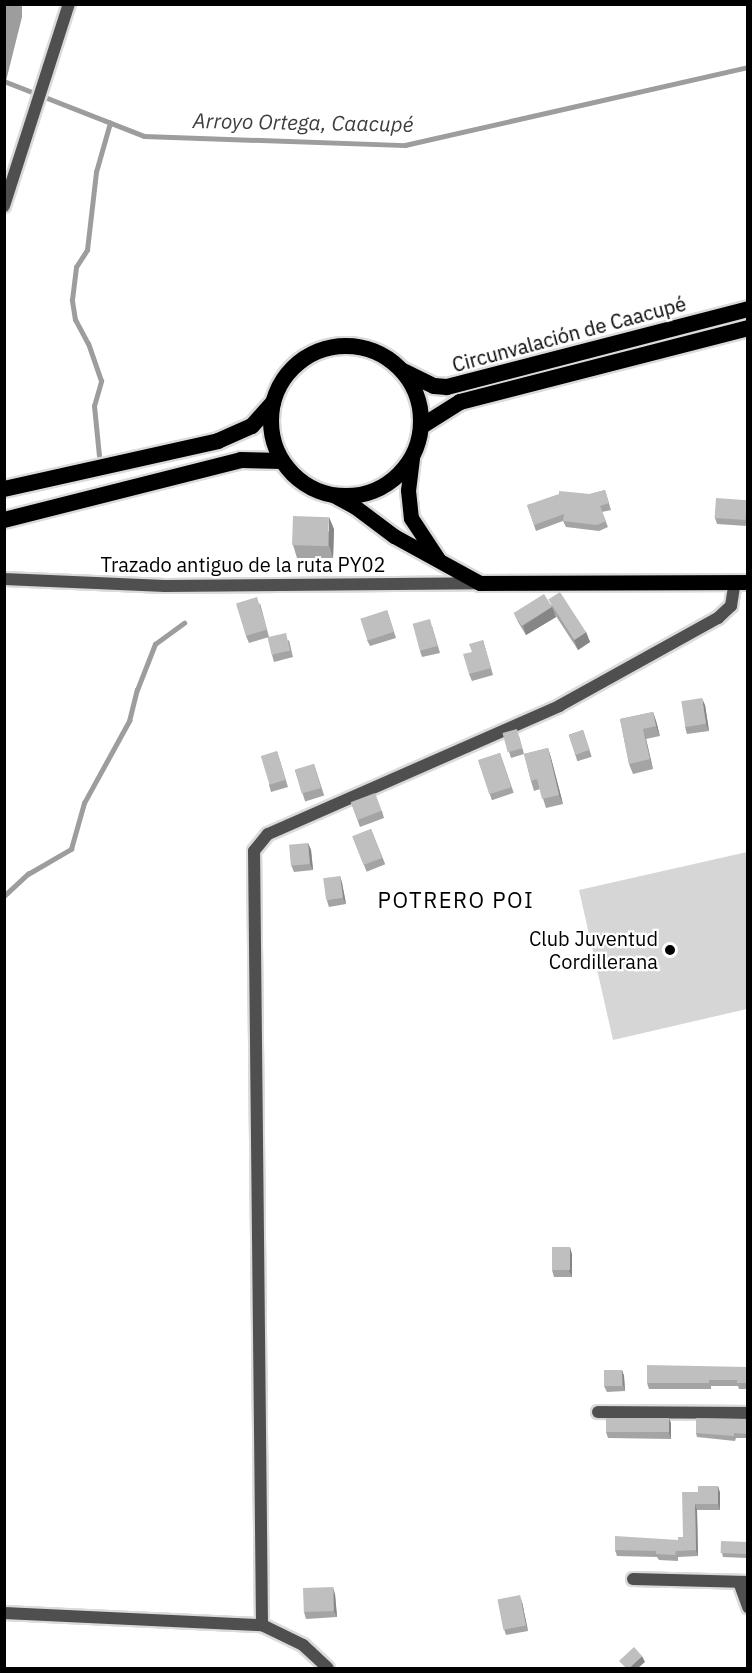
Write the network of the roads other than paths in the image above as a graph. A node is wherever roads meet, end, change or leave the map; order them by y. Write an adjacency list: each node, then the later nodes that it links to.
1 (69, 4): 2 (street)
2 (4, 206)
3 (747, 309): 5 (highway, Circunvalación de Caacupé)
4 (747, 328): 7 (highway, Circunvalación de Caacupé)
5 (403, 371): 6 (highway); 7 (highway)
6 (273, 403): 9 (highway); 10 (highway)
7 (422, 426): 8 (highway)
8 (412, 458): 11 (highway); 13 (main road)
9 (282, 462): 11 (highway); 12 (highway)
10 (4, 489)
11 (333, 495): 13 (main road)
12 (4, 520)
13 (441, 564): 16 (main road)
14 (4, 579): 16 (street, Trazado antiguo de la ruta PY02)
15 (741, 582): 16 (main road); 23 (street)
16 (480, 583)
17 (597, 1412): 18 (street)
18 (747, 1413)
19 (633, 1579): 20 (street)
20 (743, 1582): 21 (street)
21 (747, 1607)
22 (4, 1613): 23 (street)
23 (262, 1626): 24 (street)
24 (328, 1668)

